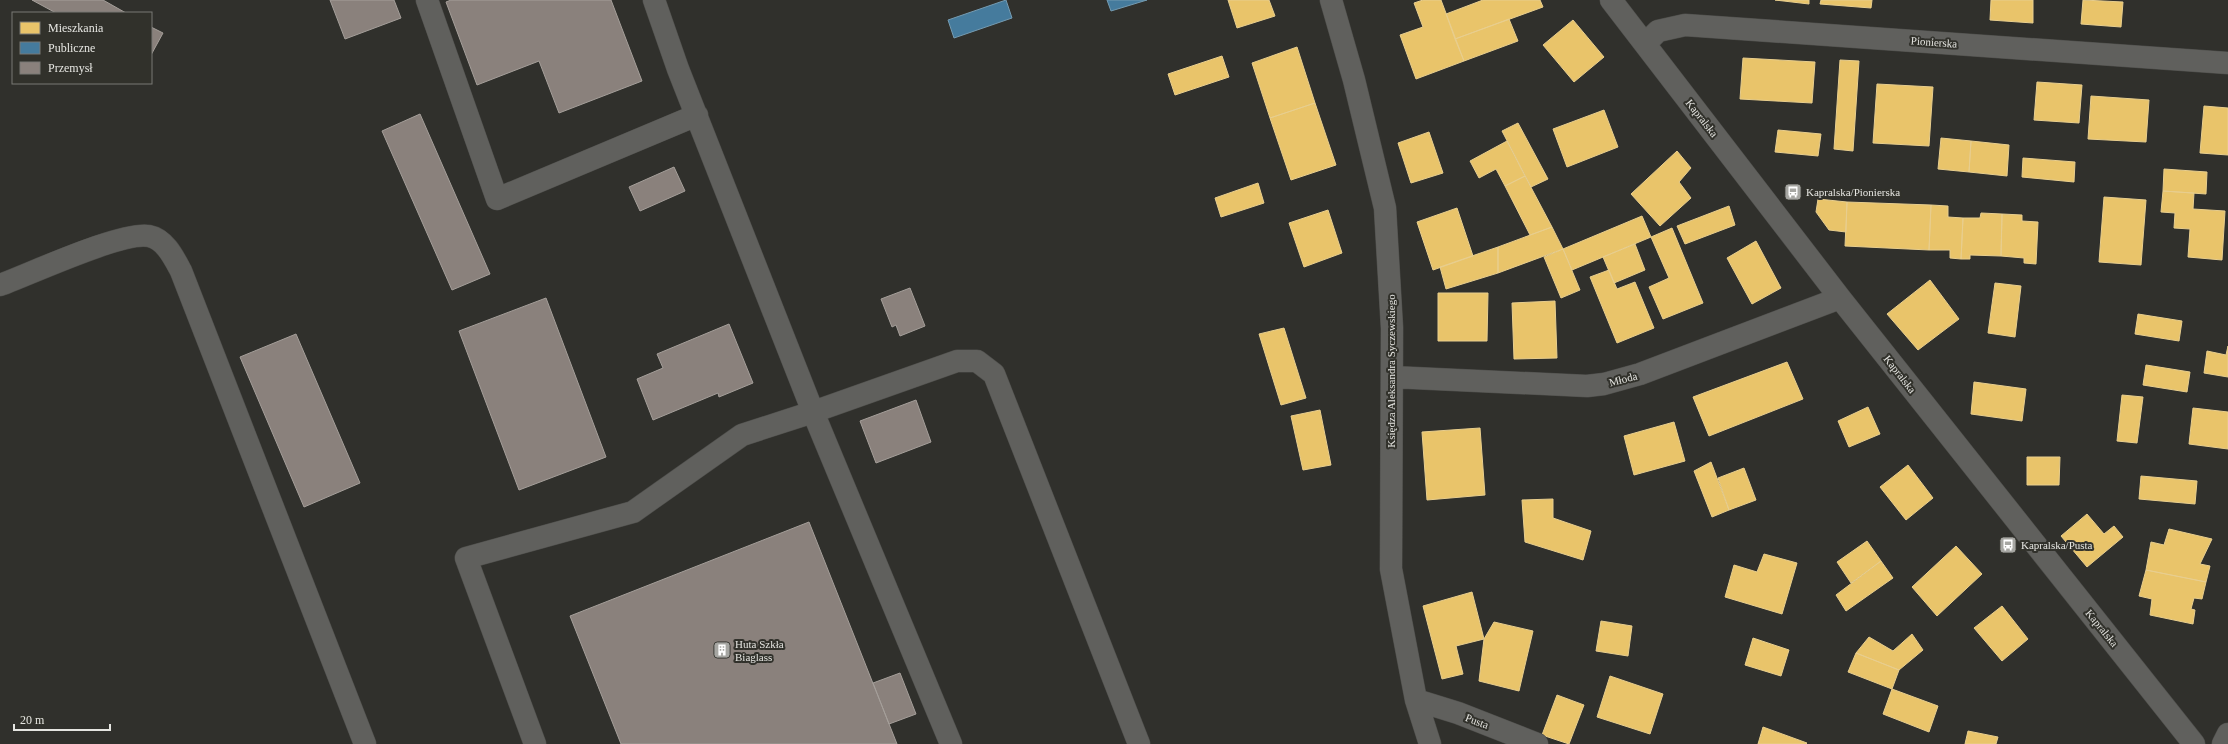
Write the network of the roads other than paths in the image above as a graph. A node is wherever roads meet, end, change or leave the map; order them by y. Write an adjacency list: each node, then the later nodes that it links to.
1 (426, 0): 7 (street)
2 (654, 0): 7 (street)
3 (1331, 0): 10 (street, Księdza Aleksandra Syczewskiego)
4 (1610, 0): 5 (street, Kapralska)
5 (1645, 44): 6 (street, Pionierska); 9 (street, Kapralska)
6 (2228, 63)
7 (696, 115): 11 (street)
8 (0, 285): 14 (street)
9 (1840, 298): 10 (street, Młoda); 20 (street, Kapralska)
10 (1392, 377): 12 (street, Księdza Aleksandra Syczewskiego)
11 (813, 412): 15 (street); 16 (street); 17 (street)
12 (1416, 700): 18 (street, Księdza Aleksandra Syczewskiego); 19 (street, Pusta)
13 (2228, 734): 21 (street)
14 (365, 744)
15 (535, 744)
16 (951, 744)
17 (1138, 744)
18 (1430, 744)
19 (1537, 744)
20 (2194, 744)
21 (2223, 744)

